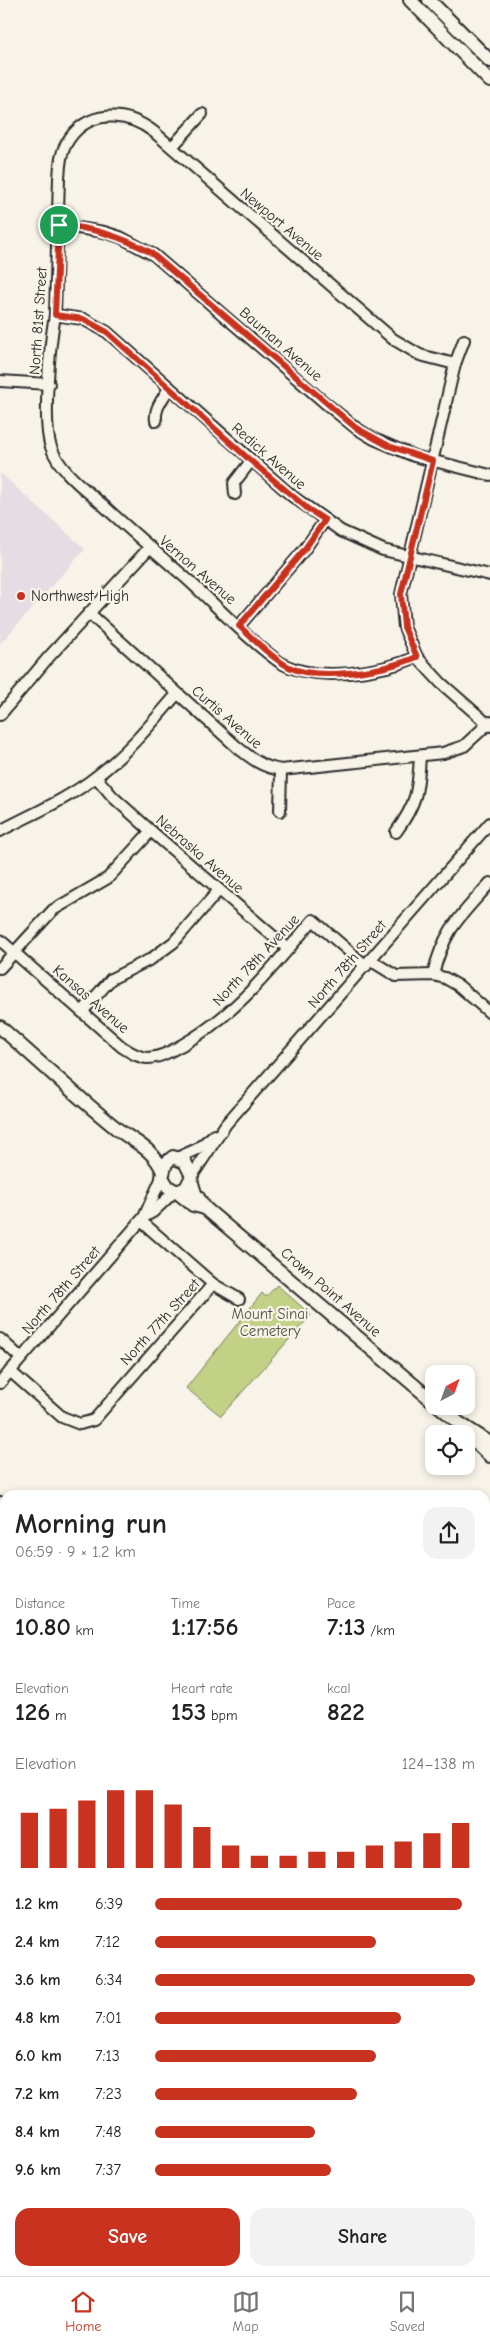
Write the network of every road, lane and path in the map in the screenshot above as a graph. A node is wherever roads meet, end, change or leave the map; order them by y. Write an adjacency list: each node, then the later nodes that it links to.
1 (410, 0): 4 (main road)
2 (430, 0): 3 (main road)
3 (490, 61)
4 (490, 82)
5 (202, 114): 7 (street)
6 (90, 122): 7 (street, Newport Avenue); 8 (street, North 81st Street)
7 (172, 147): 11 (street, Newport Avenue)
8 (59, 225): 9 (street, North 81st Street); 17 (street, Bauman Avenue)
9 (55, 315): 13 (street, North 81st Street); 14 (street, Redick Avenue)
10 (464, 340): 11 (street)
11 (454, 364): 17 (street)
12 (0, 382): 13 (street)
13 (49, 384): 21 (street, Vernon Avenue)
14 (169, 388): 15 (street); 16 (street, Redick Avenue)
15 (156, 422)
16 (251, 461): 19 (street); 20 (street, Redick Avenue)
17 (433, 461): 18 (street, Bauman Avenue); 22 (street)
18 (490, 475)
19 (235, 494)
20 (325, 520): 22 (street, Redick Avenue); 25 (street)
21 (150, 547): 24 (street); 25 (street, Vernon Avenue)
22 (409, 556): 23 (street, Redick Avenue); 26 (street)
23 (490, 575)
24 (89, 613): 27 (street, Curtis Avenue); 28 (street)
25 (239, 626): 26 (street, Vernon Avenue)
26 (417, 657): 29 (street)
27 (178, 694): 31 (street, Curtis Avenue); 32 (street)
28 (0, 715)
29 (489, 724): 30 (street, Curtis Avenue)
30 (420, 756): 31 (street, Curtis Avenue); 37 (street)
31 (281, 770): 33 (street)
32 (96, 777): 35 (street, Nebraska Avenue); 36 (street)
33 (280, 811)
34 (490, 823): 43 (street, North 78th Street)
35 (151, 831): 39 (street, Nebraska Avenue); 42 (street)
36 (0, 832)
37 (396, 832)
38 (490, 883): 45 (street)
39 (219, 890): 41 (street, Nebraska Avenue); 46 (street)
40 (0, 940): 42 (street, Kansas Avenue)
41 (288, 949): 43 (street, North 78th Avenue); 49 (street, North 78th Avenue)
42 (14, 952): 44 (street); 46 (street, Kansas Avenue)
43 (368, 963): 45 (street); 50 (street, North 78th Street)
44 (0, 968)
45 (433, 975): 47 (street)
46 (83, 1011): 49 (street, Kansas Avenue)
47 (490, 1013)
48 (0, 1027): 51 (main road)
49 (170, 1052)
50 (226, 1124): 52 (street); 54 (street)
51 (140, 1143): 52 (main road); 53 (main road)
52 (175, 1157): 53 (main road); 54 (main road)
53 (162, 1174): 55 (main road); 57 (street)
54 (191, 1178): 55 (main road); 56 (main road, Crown Point Avenue)
55 (176, 1192): 56 (main road, Crown Point Avenue); 57 (street)
56 (205, 1208): 64 (main road, Crown Point Avenue)
57 (142, 1219): 58 (street); 61 (street, North 78th Street)
58 (213, 1284): 59 (street); 62 (street, North 77th Street)
59 (239, 1299)
60 (0, 1338): 61 (street)
61 (21, 1358): 62 (street, North 78th Street)
62 (10, 1371): 63 (street, North 78th Street)
63 (0, 1383)
64 (425, 1394)
65 (449, 1415): 66 (main road)
66 (458, 1423): 67 (main road); 68 (main road)
67 (490, 1443)
68 (490, 1456)

